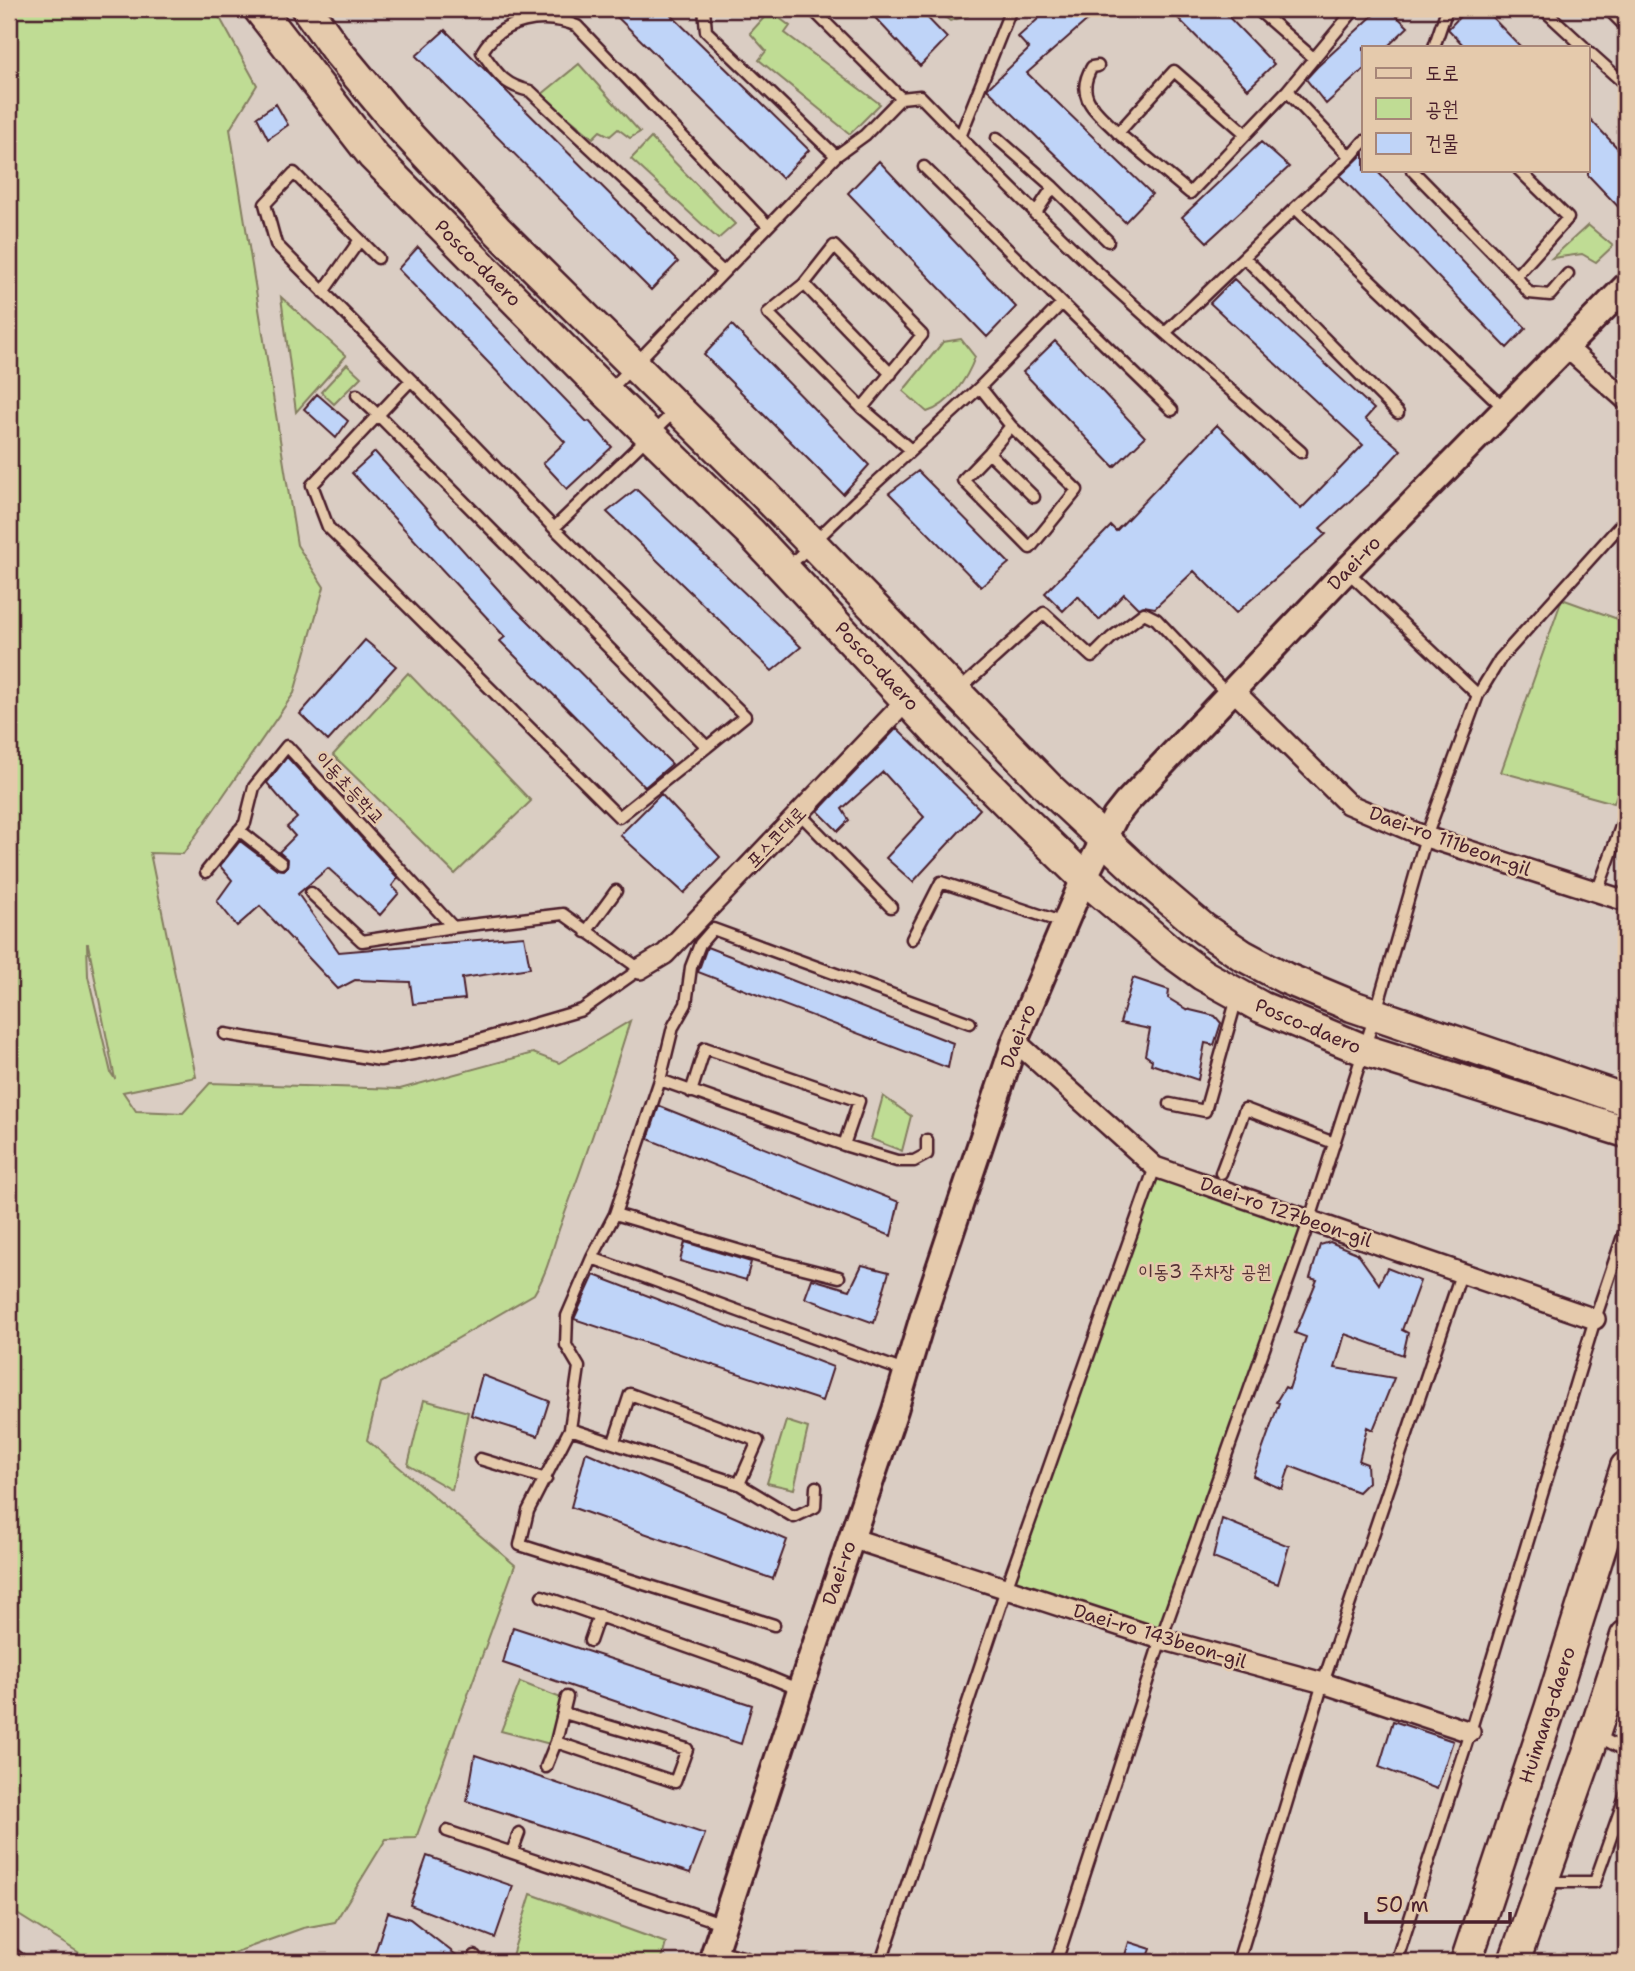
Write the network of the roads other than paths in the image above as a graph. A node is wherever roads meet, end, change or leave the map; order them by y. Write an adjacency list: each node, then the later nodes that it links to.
1 (260, 9): 51 (main road, Posco-daero)
2 (307, 9): 47 (main road, Posco-daero)
3 (704, 9): 25 (lane)
4 (812, 9): 19 (lane)
5 (1011, 9): 22 (lane)
6 (1257, 9): 15 (lane)
7 (1355, 9): 15 (lane)
8 (1447, 9): 12 (lane)
9 (1543, 9): 13 (lane)
10 (1608, 9): 11 (lane)
11 (1626, 27)
12 (1434, 46)
13 (1583, 46)
14 (1590, 53): 17 (lane)
15 (1312, 57): 18 (lane)
16 (1098, 66): 20 (lane)
17 (1626, 86)
18 (1287, 90): 21 (lane); 26 (lane)
19 (901, 98): 22 (lane); 25 (lane)
20 (1118, 133): 21 (lane); 21 (lane)
21 (1246, 134)
22 (960, 137): 32 (lane)
23 (997, 138): 30 (lane)
24 (1362, 143): 26 (lane)
25 (836, 156): 33 (lane)
26 (1350, 157): 31 (lane)
27 (924, 167): 44 (lane)
28 (1414, 172): 40 (lane)
29 (1521, 172): 40 (lane)
30 (1053, 187): 32 (lane); 35 (lane)
31 (1295, 208): 37 (lane); 55 (lane)
32 (1035, 214): 45 (lane)
33 (768, 226): 38 (lane); 38 (lane)
34 (359, 241): 36 (lane); 43 (lane); 43 (lane)
35 (1108, 241)
36 (378, 258)
37 (1245, 258): 45 (lane); 58 (lane)
38 (723, 272): 47 (lane)
39 (1568, 274): 40 (lane)
40 (1516, 275)
41 (804, 284): 48 (lane); 48 (lane); 54 (lane)
42 (1626, 286): 46 (street, Daei-ro)
43 (323, 292): 49 (lane)
44 (1062, 303): 50 (lane); 57 (lane)
45 (1165, 333): 63 (lane)
46 (1565, 346): 53 (street); 55 (street, Daei-ro)
47 (634, 366): 51 (lane); 56 (main road, Posco-daero)
48 (891, 374): 54 (lane)
49 (411, 380): 59 (lane); 67 (lane)
50 (980, 387): 60 (lane); 62 (lane)
51 (607, 393): 61 (main road, Posco-daero)
52 (357, 395): 59 (lane)
53 (1626, 400)
54 (862, 408): 62 (lane)
55 (1504, 408): 70 (street, Daei-ro)
56 (676, 409): 61 (lane); 68 (main road, Posco-daero)
57 (1172, 410)
58 (1398, 413)
59 (379, 416): 77 (lane); 77 (lane)
60 (1011, 426): 64 (lane); 64 (lane)
61 (651, 434): 67 (lane); 69 (main road, Posco-daero)
62 (911, 450): 68 (lane)
63 (1301, 452)
64 (989, 453): 65 (lane)
65 (1034, 497)
66 (1626, 519): 75 (lane)
67 (554, 528): 77 (lane)
68 (811, 544): 69 (lane); 71 (main road, Posco-daero)
69 (786, 569): 72 (main road, Posco-daero)
70 (1346, 570): 74 (street, Daei-ro); 75 (lane)
71 (845, 579): 72 (main road); 73 (main road, Posco-daero)
72 (820, 606): 76 (main road, Posco-daero)
73 (956, 693): 74 (lane); 82 (main road, Posco-daero)
74 (1230, 693): 81 (street, Daei-ro 111beon-gil); 82 (street, Daei-ro)
75 (1478, 695): 81 (lane)
76 (908, 699): 78 (street, 포스코대로); 85 (main road, Posco-daero)
77 (707, 747)
78 (799, 813): 90 (lane); 95 (street, 포스코대로)
79 (1626, 813): 87 (lane)
80 (239, 830): 83 (lane); 84 (lane, 이동초등학교); 92 (lane, 이동초등학교)
81 (1426, 837): 87 (street, Daei-ro 111beon-gil); 97 (lane)
82 (1104, 839): 85 (street, Daei-ro); 97 (main road, Posco-daero)
83 (281, 863)
84 (206, 872)
85 (1084, 878): 91 (street, Daei-ro); 96 (main road, Posco-daero)
86 (617, 891): 93 (lane)
87 (1597, 892): 89 (street, Daei-ro 111beon-gil)
88 (311, 893): 92 (lane)
89 (1626, 901)
90 (891, 906)
91 (1065, 923): 94 (lane); 100 (street, Daei-ro)
92 (453, 927): 93 (lane)
93 (586, 932): 95 (lane)
94 (912, 939)
95 (640, 969): 99 (lane)
96 (1238, 994): 101 (main road, Posco-daero); 105 (lane)
97 (1375, 1015): 101 (lane); 104 (main road, Posco-daero)
98 (970, 1023): 102 (lane)
99 (225, 1034)
100 (1014, 1041): 110 (street, Daei-ro 127beon-gil); 119 (street, Daei-ro)
101 (1364, 1050): 106 (main road, Posco-daero); 108 (lane)
102 (660, 1080): 103 (lane); 112 (lane)
103 (691, 1092): 109 (lane); 109 (lane)
104 (1626, 1100)
105 (1170, 1104)
106 (1626, 1132)
107 (927, 1140): 109 (lane)
108 (1335, 1143): 111 (lane); 113 (lane)
109 (844, 1145)
110 (1155, 1167): 113 (street, Daei-ro 127beon-gil); 128 (lane)
111 (1221, 1173)
112 (615, 1214): 115 (lane); 117 (lane)
113 (1310, 1219): 116 (street, Daei-ro 127beon-gil); 133 (lane)
114 (1626, 1227): 118 (lane)
115 (592, 1258): 119 (lane); 120 (lane)
116 (1461, 1274): 118 (street, Daei-ro 127beon-gil); 135 (lane)
117 (839, 1277)
118 (1595, 1319): 139 (lane)
119 (907, 1372): 127 (street, Daei-ro)
120 (570, 1429): 121 (lane); 124 (lane)
121 (614, 1442): 125 (lane); 125 (lane)
122 (480, 1459): 124 (lane)
123 (1626, 1467): 158 (main road, Huimang-daero)
124 (546, 1479): 131 (lane)
125 (739, 1484): 126 (lane)
126 (816, 1488)
127 (851, 1538): 128 (street, Daei-ro 143beon-gil); 136 (street, Daei-ro)
128 (1006, 1589): 133 (street, Daei-ro 143beon-gil); 154 (lane)
129 (542, 1596): 130 (lane)
130 (600, 1615): 134 (lane); 136 (lane)
131 (774, 1625)
132 (1626, 1636): 140 (main road)
133 (1161, 1639): 135 (street, Daei-ro 143beon-gil); 155 (lane)
134 (590, 1641)
135 (1323, 1683): 139 (street, Daei-ro 143beon-gil); 156 (lane)
136 (800, 1690): 149 (street, Daei-ro)
137 (568, 1697): 138 (lane)
138 (564, 1713): 141 (lane); 141 (lane)
139 (1470, 1732): 157 (lane)
140 (1594, 1735): 142 (lane); 148 (main road)
141 (556, 1742): 143 (lane)
142 (1626, 1751)
143 (546, 1767)
144 (1626, 1794): 148 (lane)
145 (447, 1831): 147 (lane)
146 (519, 1833): 147 (lane)
147 (512, 1852): 149 (lane)
148 (1542, 1882): 159 (main road)
149 (725, 1924): 151 (street, Daei-ro)
150 (9, 1957): 152 (street)
151 (713, 1958): 153 (street)
152 (16, 1962)
153 (744, 1962)
154 (881, 1962)
155 (1056, 1962)
156 (1238, 1962)
157 (1396, 1962)
158 (1466, 1962)
159 (1514, 1962)

